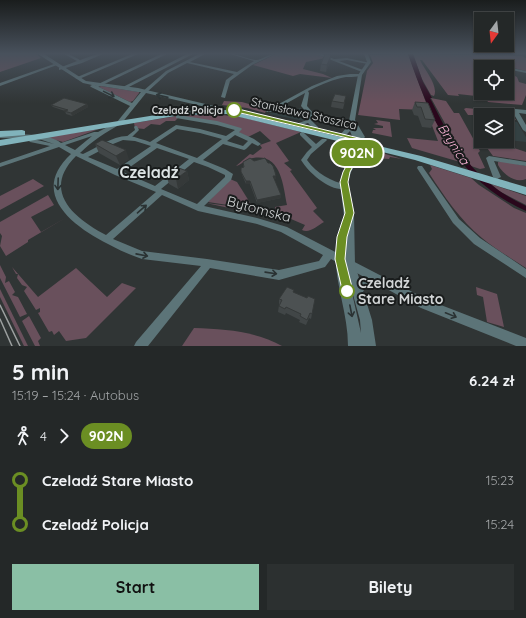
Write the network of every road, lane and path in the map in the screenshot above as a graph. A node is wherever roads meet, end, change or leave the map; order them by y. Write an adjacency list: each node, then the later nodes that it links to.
1 (41, 70): 13 (street)
2 (64, 70): 12 (street)
3 (96, 70): 12 (street)
4 (130, 70): 14 (street)
5 (159, 70): 15 (street)
6 (171, 70): 17 (street)
7 (224, 70): 11 (street)
8 (242, 70): 11 (street)
9 (356, 70): 10 (street)
10 (360, 72): 16 (street); 26 (street)
11 (237, 73): 18 (street)
12 (77, 78): 14 (street)
13 (0, 85)
14 (96, 86): 15 (street); 19 (street, one-way to 19)
15 (124, 88): 17 (street)
16 (305, 91): 21 (street); 25 (street)
17 (144, 92): 19 (street); 20 (street, one-way to 17)
18 (223, 97)
19 (134, 105): 24 (street)
20 (213, 109): 24 (main road, Stanisława Staszica); 27 (main road, Stanisława Staszica)
21 (269, 111)
22 (526, 112): 32 (street)
23 (178, 117): 31 (street)
24 (121, 121): 30 (street); 34 (main road, Stanisława Staszica); 36 (main road, Stanisława Staszica); 41 (main road, Stanisława Staszica)
25 (309, 121): 27 (street); 29 (street)
26 (352, 123): 35 (street); 41 (street)
27 (300, 124): 29 (main road, Stanisława Staszica)
28 (136, 127): 37 (street)
29 (316, 128): 35 (main road, Stanisława Staszica)
30 (104, 130): 44 (street); 46 (street)
31 (237, 130): 38 (street); 38 (street)
32 (526, 130)
33 (302, 134): 45 (street)
34 (0, 135): 36 (street)
35 (342, 135): 41 (main road, Stanisława Staszica)
36 (34, 137): 40 (main road, Stanisława Staszica); 44 (street)
37 (128, 138): 43 (street); 47 (street)
38 (224, 140): 43 (street); 48 (street)
39 (324, 140): 45 (street)
40 (10, 141): 42 (main road, Stanisława Staszica); 44 (street)
41 (359, 142): 53 (main road, Stanisława Staszica); 55 (street)
42 (0, 143)
43 (153, 145): 48 (street); 52 (street)
44 (61, 146): 46 (street, Bytomska); 50 (street)
45 (315, 146): 55 (street)
46 (75, 153): 47 (street, Bytomska); 59 (street, one-way to 59)
47 (83, 157): 52 (street, Bytomska)
48 (195, 160): 56 (street); 58 (street)
49 (526, 164): 53 (street)
50 (0, 165)
51 (420, 168): 62 (street)
52 (117, 173): 56 (street, Bytomska)
53 (491, 177): 54 (main road, Stanisława Staszica); 57 (main road, Stanisława Staszica)
54 (526, 186)
55 (344, 187): 60 (street)
56 (158, 191): 58 (street, Bytomska); 59 (street, one-way to 56)
57 (526, 191)
58 (198, 208): 60 (street, Bytomska)
59 (107, 239): 61 (street, one-way to 61)
60 (340, 259): 61 (street, one-way to 60); 63 (street, Bytomska); 64 (street); 67 (street, one-way to 67)
61 (208, 263): 66 (street)
62 (526, 274)
63 (378, 280): 64 (street); 65 (street, Bytomska, one-way to 65)
64 (358, 289): 68 (street)
65 (526, 344)
66 (140, 346)
67 (355, 346)
68 (369, 346)

